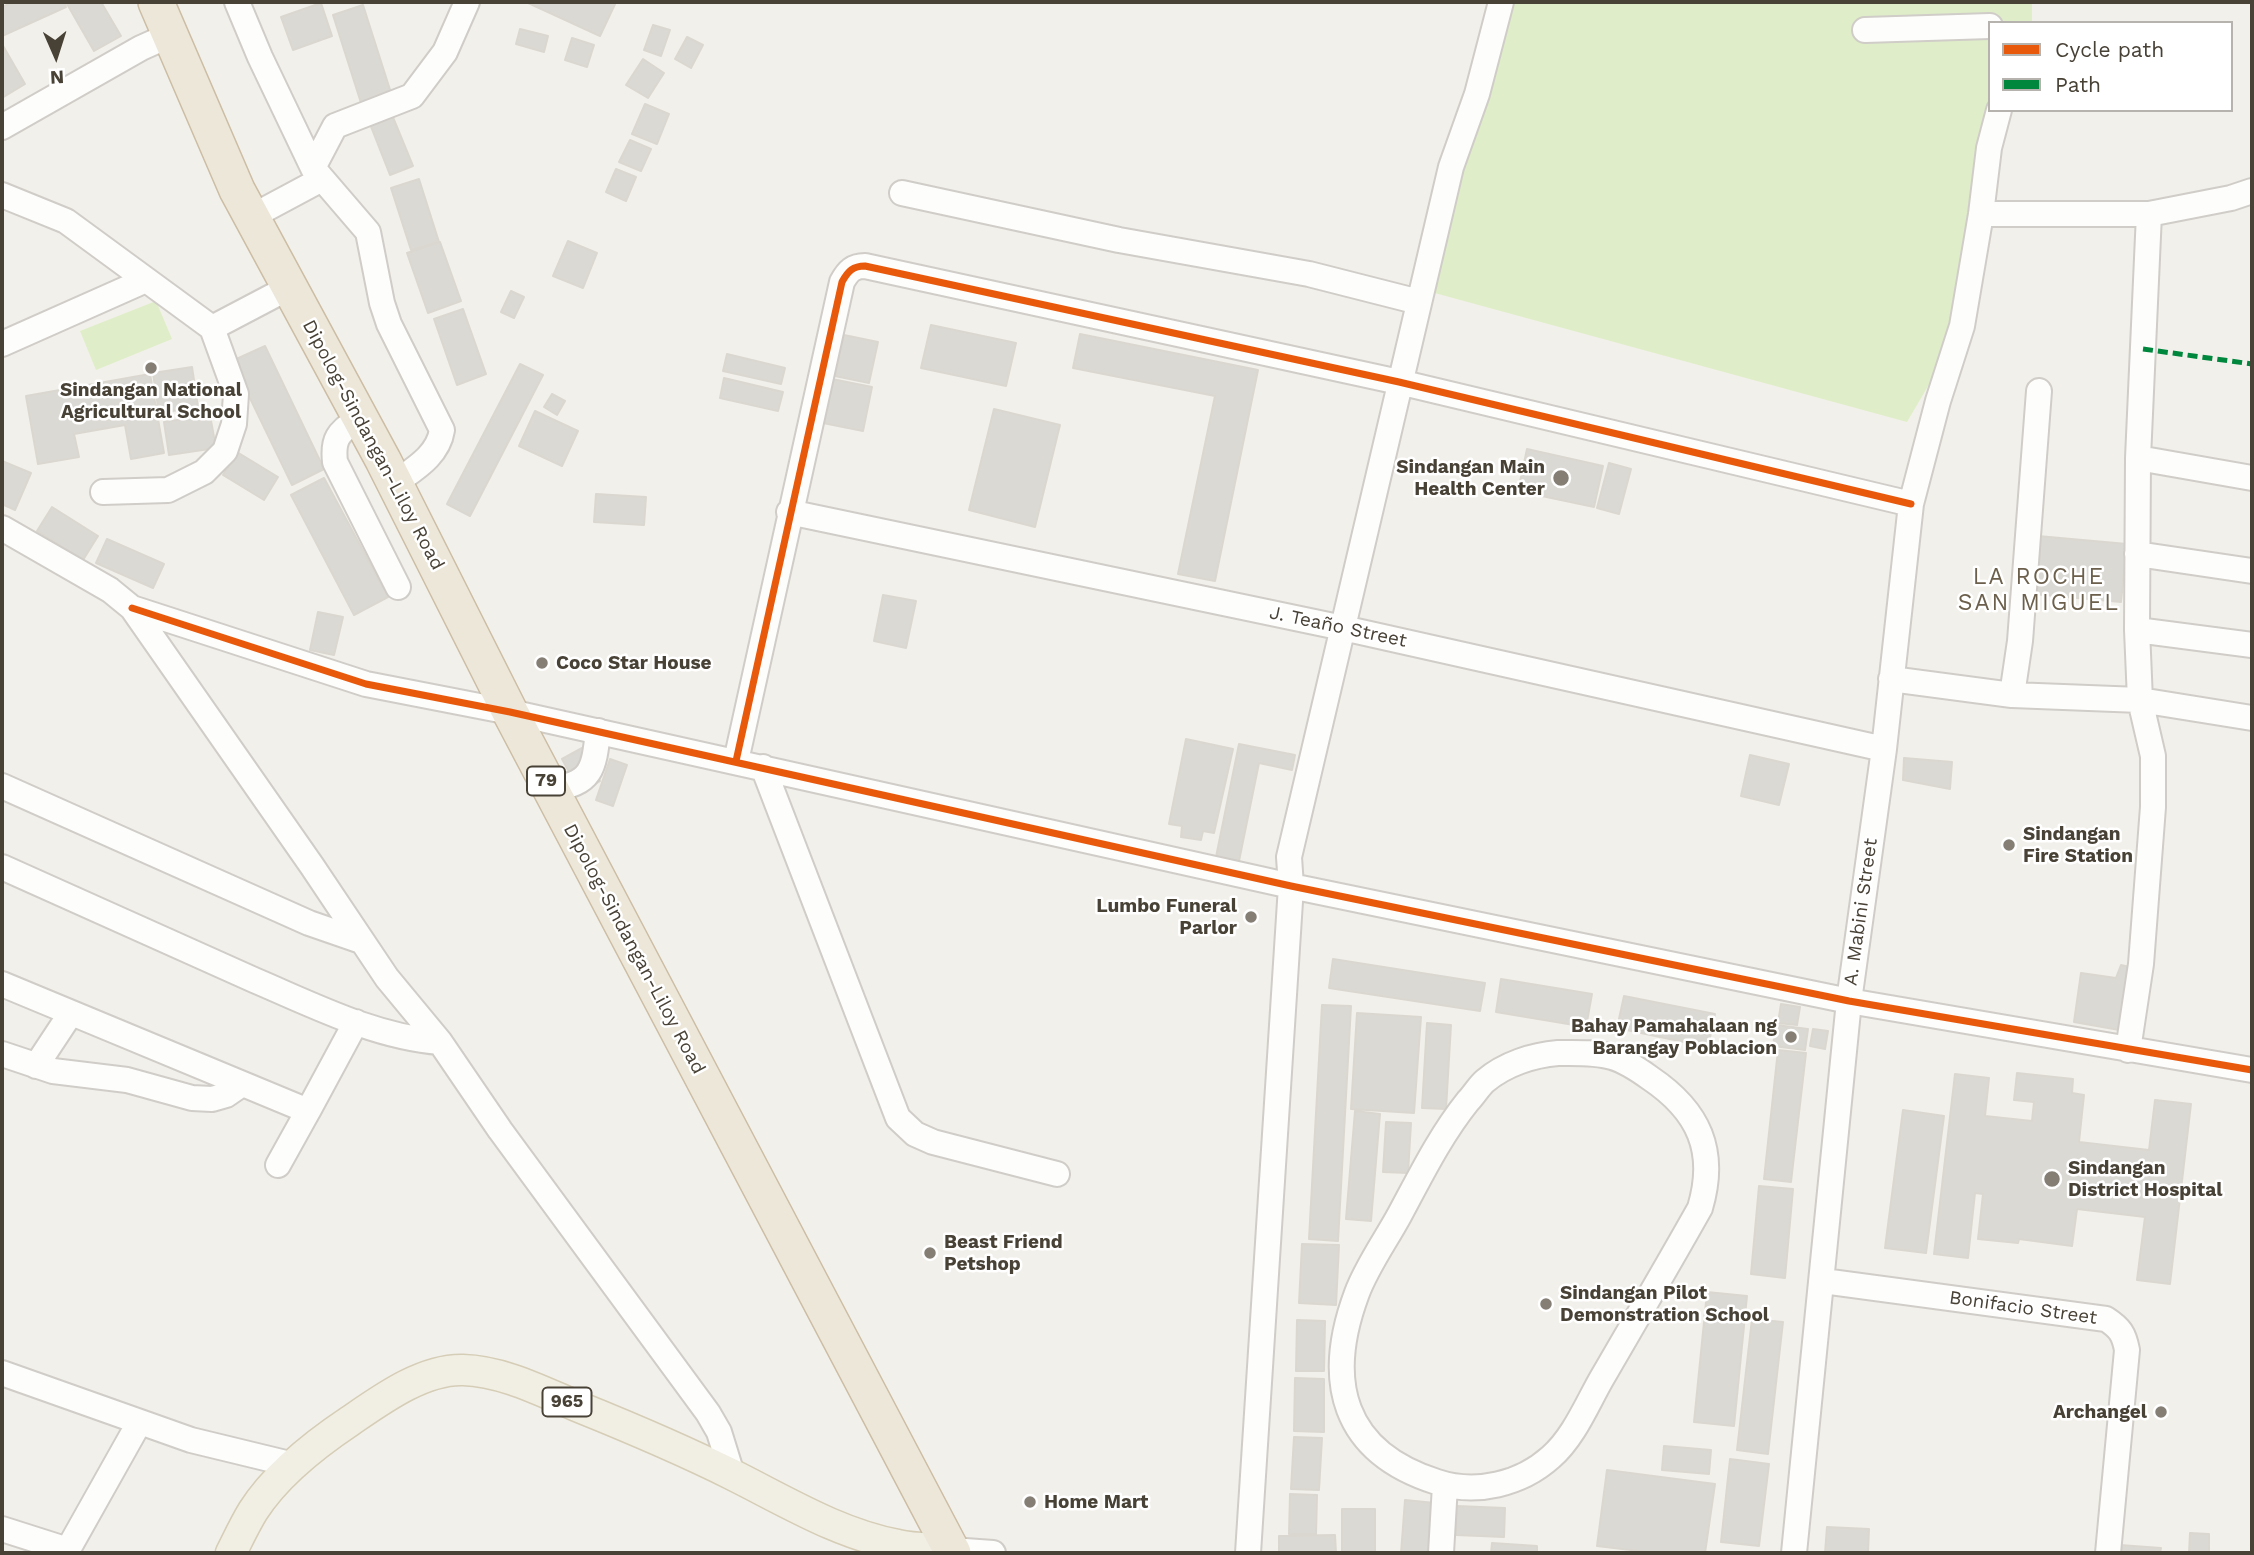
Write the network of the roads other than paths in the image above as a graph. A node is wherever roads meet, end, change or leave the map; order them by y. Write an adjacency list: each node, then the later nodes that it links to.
1 (156, 2): 7 (highway, Dipolog-Sindangan-Liloy Road / 79)
2 (237, 2): 10 (street)
3 (467, 2): 10 (street)
4 (1498, 10): 19 (street)
5 (1988, 26): 6 (street)
6 (1865, 30)
7 (170, 35): 9 (street); 16 (highway, Dipolog-Sindangan-Liloy Road / 79)
8 (1998, 112): 14 (street, A. Mabini Street)
9 (2, 127)
10 (318, 174): 16 (street); 27 (street)
11 (2252, 191): 15 (street)
12 (902, 193): 19 (street)
13 (2, 195): 17 (street)
14 (1981, 214): 15 (street); 29 (street, A. Mabini Street)
15 (2149, 214): 25 (street)
16 (251, 217): 18 (highway, Dipolog-Sindangan-Liloy Road / 79)
17 (146, 280): 20 (street); 21 (street)
18 (290, 287): 20 (street); 24 (highway, Dipolog-Sindangan-Liloy Road / 79)
19 (1419, 302): 22 (street)
20 (212, 328): 28 (street)
21 (2, 344)
22 (1399, 382): 29 (street); 30 (street); 36 (street)
23 (2039, 391): 40 (street)
24 (360, 417): 27 (highway, Dipolog-Sindangan-Liloy Road / 79); 34 (street)
25 (2138, 458): 26 (street); 32 (street)
26 (2252, 478)
27 (395, 483): 42 (highway, Dipolog-Sindangan-Liloy Road / 79)
28 (103, 492)
29 (1911, 504): 39 (street, A. Mabini Street)
30 (789, 512): 36 (street, J. Teaño Street); 46 (street)
31 (2, 528): 35 (street)
32 (2137, 554): 33 (street); 37 (street)
33 (2252, 571)
34 (398, 587)
35 (132, 608): 42 (street); 52 (street)
36 (1343, 628): 45 (street, J. Teaño Street); 51 (street)
37 (2137, 631): 38 (street); 41 (street)
38 (2252, 645)
39 (1891, 679): 40 (street); 45 (street, A. Mabini Street)
40 (2012, 695): 41 (street)
41 (2140, 700): 43 (street); 58 (street)
42 (510, 712): 44 (street); 49 (highway, Dipolog-Sindangan-Liloy Road / 79)
43 (2252, 718)
44 (598, 731): 46 (street); 49 (street)
45 (1884, 749): 54 (street, A. Mabini Street)
46 (736, 761): 47 (street)
47 (762, 767): 51 (street); 65 (street)
48 (2, 786): 52 (street)
49 (551, 789): 74 (highway, Dipolog-Sindangan-Liloy Road / 79)
50 (2, 867): 56 (street)
51 (1291, 886): 54 (street); 77 (street)
52 (361, 941): 57 (street)
53 (2, 984): 55 (street)
54 (1849, 1001): 58 (street); 66 (street, A. Mabini Street)
55 (71, 1013): 60 (street); 62 (street)
56 (356, 1022): 57 (street); 63 (street)
57 (440, 1042): 70 (street)
58 (2128, 1050): 61 (street)
59 (2, 1054): 60 (street)
60 (36, 1066): 62 (street)
61 (2252, 1070)
62 (242, 1084): 63 (street)
63 (308, 1111): 64 (street)
64 (278, 1165)
65 (1057, 1174)
66 (1823, 1281): 79 (street, A. Mabini Street); 80 (street, Bonifacio Street)
67 (2, 1373): 68 (street)
68 (139, 1423): 69 (street); 73 (street)
69 (293, 1465): 70 (main road, 965); 75 (main road, 965)
70 (732, 1474): 74 (main road, 965)
71 (1445, 1485): 71 (street); 78 (street)
72 (2, 1529): 73 (street)
73 (66, 1551)
74 (952, 1552): 76 (street)
75 (231, 1553)
76 (993, 1553)
77 (1248, 1553)
78 (1441, 1553)
79 (1794, 1553)
80 (2108, 1553)

